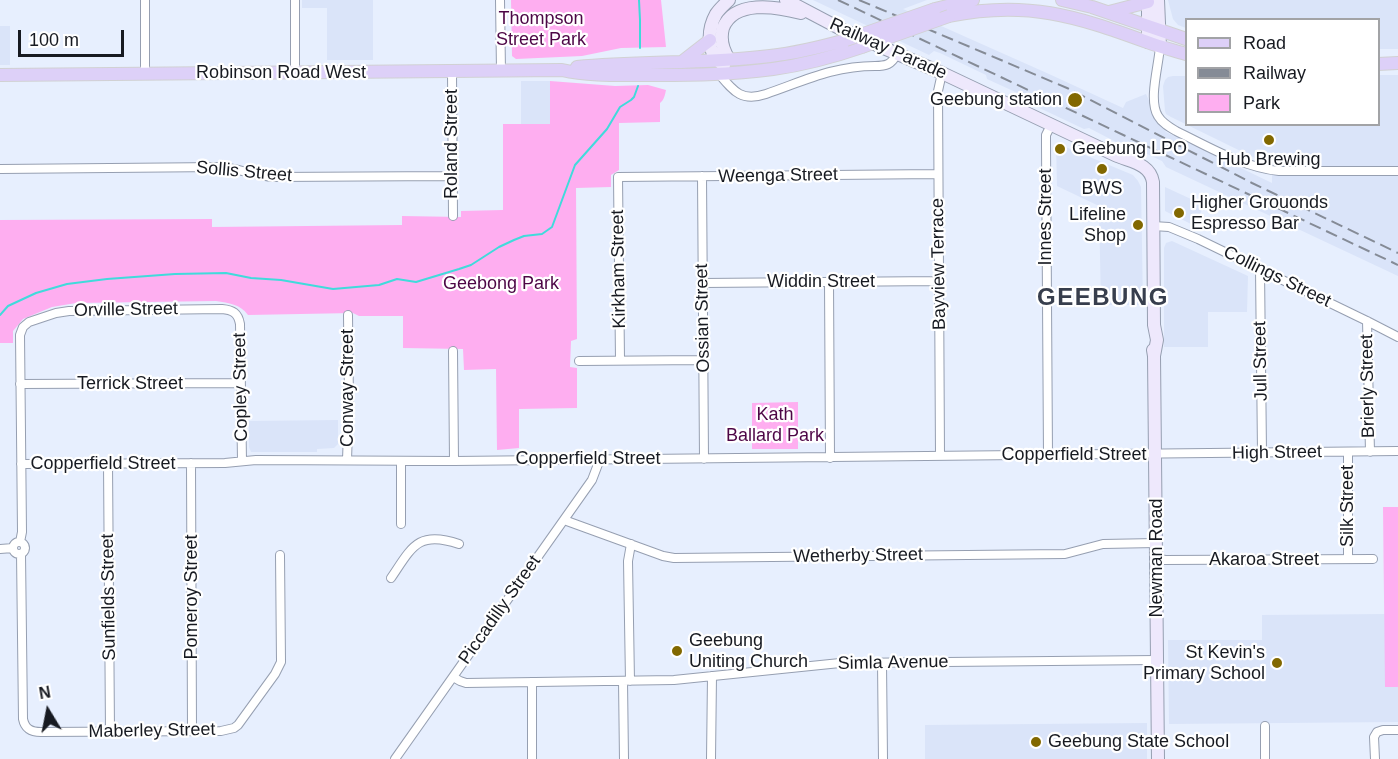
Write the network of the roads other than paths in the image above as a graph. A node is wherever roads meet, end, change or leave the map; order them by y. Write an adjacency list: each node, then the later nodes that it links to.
1 (145, 0): 27 (street)
2 (294, 0): 24 (street)
3 (500, 0): 22 (street)
4 (786, 0): 10 (main road, Railway Parade)
5 (973, 0): 17 (main road, Robinson Road West, bridge)
6 (1062, 0): 9 (main road)
7 (1151, 1): 9 (main road); 11 (main road)
8 (725, 5): 10 (main road, Railway Parade); 12 (main road); 17 (main road)
9 (1109, 12): 11 (main road)
10 (820, 18): 15 (main road, Railway Parade)
11 (1154, 28): 13 (main road); 14 (main road)
12 (710, 39): 17 (main road); 18 (main road)
13 (1185, 39)
14 (1154, 44): 16 (main road, Robinson Road West); 25 (main road, Robinson Road West, bridge); 32 (street)
15 (897, 54): 26 (main road, Railway Parade); 28 (street)
16 (1185, 54)
17 (723, 59): 18 (main road, Robinson Road West); 25 (main road)
18 (683, 61): 21 (main road, Robinson Road West)
19 (1398, 63): 20 (main road)
20 (1380, 64)
21 (562, 70): 22 (main road, Robinson Road West); 28 (main road, Robinson Road West)
22 (501, 71): 23 (main road, Robinson Road West)
23 (452, 72): 24 (main road, Robinson Road West); 35 (street, Roland Street)
24 (295, 73): 27 (main road, Robinson Road West)
25 (738, 73): 28 (main road, Robinson Road West)
26 (942, 73): 30 (main road, Railway Parade); 34 (street, Bayview Terrace)
27 (145, 74): 29 (main road, Robinson Road West)
28 (719, 74)
29 (0, 75)
30 (1051, 125): 33 (main road, Railway Parade); 59 (street, Innes Street)
31 (0, 169): 35 (street, Sollis Street)
32 (1398, 171)
33 (1150, 173): 39 (main road, Newman Road)
34 (938, 174): 36 (street, Weenga Street); 41 (street, Bayview Terrace)
35 (452, 176): 38 (street, Roland Street)
36 (702, 176): 37 (street, Weenga Street); 43 (street, Ossian Street)
37 (618, 177): 49 (street, Kirkham Street)
38 (453, 216)
39 (1153, 226): 40 (street, Collings Street); 58 (main road, Newman Road)
40 (1260, 269): 46 (street, Collings Street); 57 (street, Jull Street)
41 (940, 281): 42 (street, Widdin Street); 60 (street, Bayview Terrace)
42 (829, 282): 43 (street, Widdin Street); 61 (street)
43 (703, 283): 50 (street, Ossian Street)
44 (236, 313): 52 (street, Copley Street); 53 (street, Orville Street)
45 (348, 315): 64 (street, Conway Street)
46 (1367, 321): 47 (street, Collings Street); 55 (street, Brierly Street)
47 (1398, 337)
48 (453, 351): 67 (street)
49 (620, 360): 50 (street); 51 (street)
50 (704, 360): 63 (street, Ossian Street)
51 (579, 361)
52 (240, 383): 53 (street, Terrick Street); 65 (street, Copley Street)
53 (20, 384): 70 (street)
54 (1348, 452): 55 (street, High Street); 57 (street, High Street); 81 (street, Silk Street)
55 (1370, 452): 56 (street, High Street)
56 (1398, 452)
57 (1262, 453): 58 (street, High Street)
58 (1156, 454): 59 (street, Copperfield Street); 73 (main road, Newman Road)
59 (1048, 455): 60 (street, Copperfield Street)
60 (940, 456): 61 (street, Copperfield Street)
61 (830, 458): 63 (street, Copperfield Street)
62 (600, 459): 63 (street, Copperfield Street); 67 (street, Copperfield Street); 71 (street, Piccadilly Street)
63 (704, 459)
64 (347, 460): 65 (street, Copperfield Street); 66 (street, Copperfield Street)
65 (242, 461): 69 (street, Copperfield Street)
66 (401, 461): 67 (street, Copperfield Street); 72 (street)
67 (454, 461)
68 (108, 463): 69 (street, Copperfield Street); 70 (street, Copperfield Street); 92 (street, Sunfields Street)
69 (191, 463): 91 (street, Pomeroy Street)
70 (21, 464): 76 (street)
71 (564, 520): 75 (street, Wetherby Street); 86 (street, Piccadilly Street)
72 (401, 524)
73 (1156, 543): 75 (street, Wetherby Street); 79 (main road, Newman Road)
74 (459, 544): 82 (street)
75 (631, 544): 87 (street)
76 (18, 548): 77 (street); 92 (street, Maberley Street)
77 (0, 549)
78 (280, 555): 91 (street, Maberley Street)
79 (1156, 558): 81 (street, Akaroa Street); 83 (main road, Newman Road)
80 (1373, 559): 81 (street, Akaroa Street)
81 (1348, 560)
82 (391, 578)
83 (1157, 660): 84 (street, Simla Avenue); 98 (main road, Newman Road)
84 (882, 663): 85 (street, Simla Avenue); 97 (street)
85 (712, 676): 87 (street, Simla Avenue); 96 (street)
86 (453, 677): 88 (street, Simla Avenue); 93 (street, Piccadilly Street)
87 (626, 681): 88 (street, Simla Avenue); 95 (street)
88 (532, 682): 94 (street)
89 (1265, 726): 99 (street)
90 (1398, 730): 100 (street)
91 (192, 731): 92 (street, Maberley Street)
92 (111, 732)
93 (395, 759)
94 (532, 759)
95 (624, 759)
96 (711, 759)
97 (883, 759)
98 (1158, 759)
99 (1265, 759)
100 (1375, 759)

